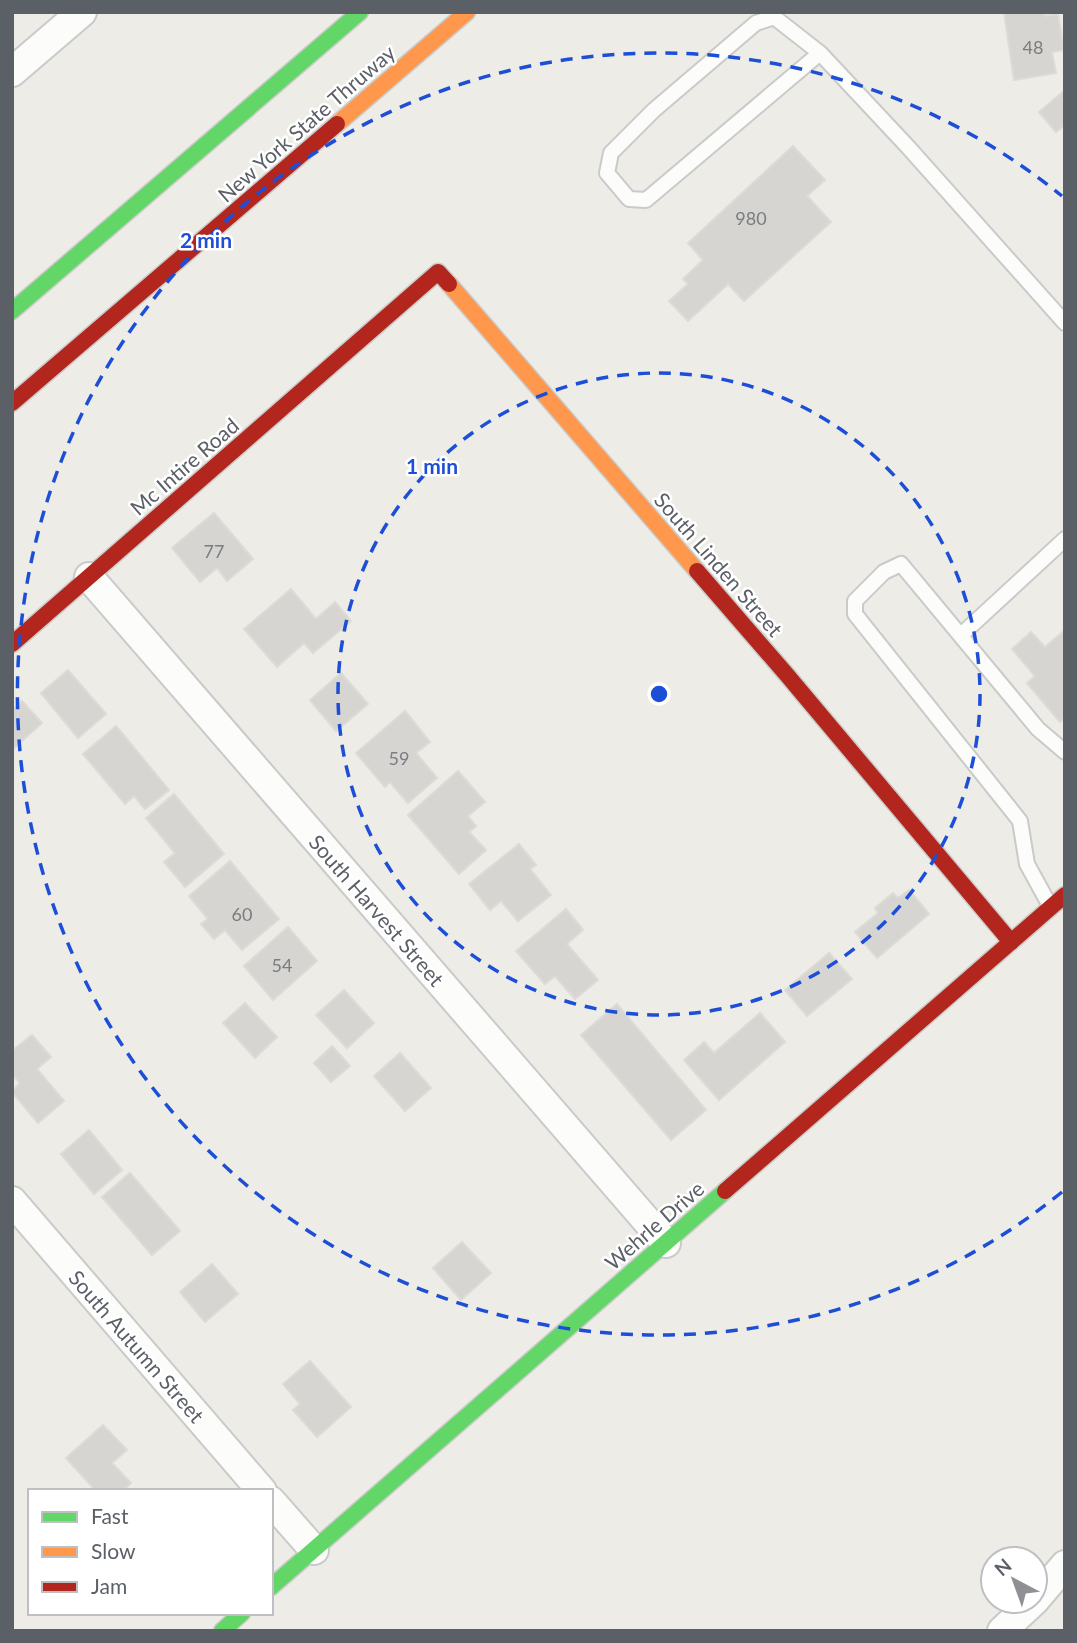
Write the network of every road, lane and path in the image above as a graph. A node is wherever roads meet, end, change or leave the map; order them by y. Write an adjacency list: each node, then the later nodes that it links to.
1 (82, 12): 5 (street)
2 (360, 12): 6 (main road)
3 (467, 12): 9 (main road, New York State Thruway)
4 (820, 53): 4 (lane); 8 (lane)
5 (12, 72)
6 (12, 311)
7 (383, 320): 11 (main road, Mc Intire Road); 17 (main road, South Linden Street)
8 (1065, 323)
9 (12, 403)
10 (1065, 540): 12 (lane)
11 (89, 577): 13 (main road, Mc Intire Road); 19 (street, South Harvest Street)
12 (961, 635): 14 (lane); 16 (lane)
13 (12, 644)
14 (1065, 752)
15 (1065, 895): 16 (main road, Wehrle Drive)
16 (1051, 907): 17 (main road, Wehrle Drive)
17 (1011, 942): 19 (main road, Wehrle Drive)
18 (12, 1202): 20 (street, South Autumn Street)
19 (666, 1243): 22 (main road, Wehrle Drive)
20 (260, 1489)
21 (273, 1503): 22 (street)
22 (314, 1550): 25 (main road, Wehrle Drive)
23 (1065, 1565): 24 (street)
24 (1049, 1584)
25 (273, 1585)
26 (240, 1615): 28 (main road)
27 (1020, 1615): 29 (street)
28 (222, 1631)
29 (1002, 1631)

